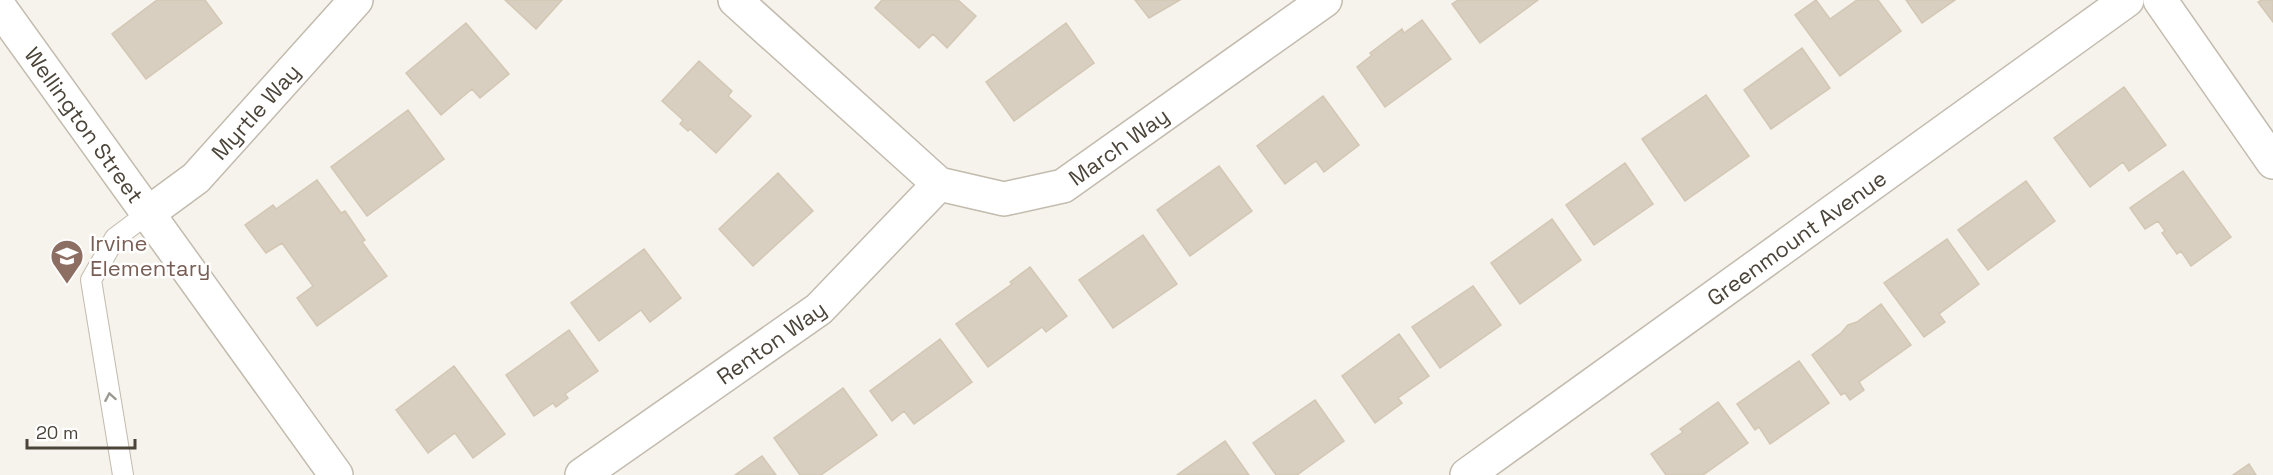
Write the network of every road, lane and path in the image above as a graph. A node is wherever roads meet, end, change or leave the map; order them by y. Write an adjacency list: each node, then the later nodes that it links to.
1 (356, 0): 9 (street, Myrtle Way)
2 (735, 0): 8 (street, March Way)
3 (1326, 0): 8 (street, March Way)
4 (2127, 0): 13 (street, Greenmount Avenue)
5 (2160, 0): 7 (street)
6 (0, 8): 9 (street, Wellington Street)
7 (2273, 162)
8 (939, 184): 12 (street, Renton Way)
9 (147, 213): 10 (lane, one-way to 9); 11 (street, Wellington Street)
10 (123, 475)
11 (336, 475)
12 (582, 475)
13 (1467, 475)

